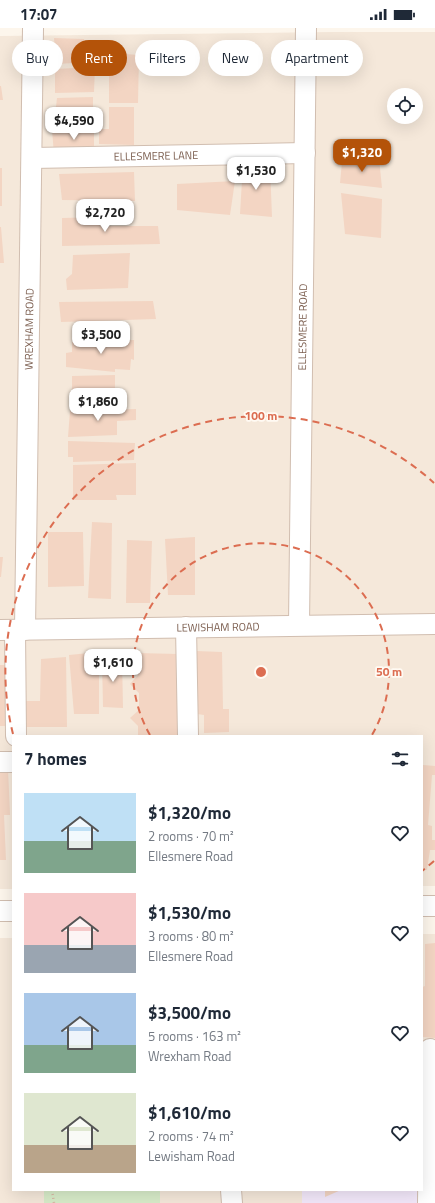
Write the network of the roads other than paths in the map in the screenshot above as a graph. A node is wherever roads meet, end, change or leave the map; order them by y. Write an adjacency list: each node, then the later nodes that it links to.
1 (33, 28): 4 (street, WREXHAM ROAD)
2 (306, 28): 3 (street, ELLESMERE ROAD)
3 (305, 153): 4 (street, ELLESMERE LANE); 6 (street, ELLESMERE ROAD)
4 (32, 158): 8 (street, WREXHAM ROAD)
5 (435, 624): 6 (street, LEWISHAM ROAD)
6 (299, 625): 7 (street, LEWISHAM ROAD)
7 (186, 628): 8 (street, LEWISHAM ROAD); 10 (street)
8 (13, 630): 9 (street, WREXHAM ROAD)
9 (16, 735)
10 (188, 735)
11 (0, 762): 12 (street)
12 (12, 762)
13 (423, 906): 14 (street)
14 (435, 906)
15 (0, 911): 16 (street)
16 (12, 911)
17 (430, 1049): 18 (street)
18 (432, 1105): 21 (street)
19 (231, 1191): 20 (street)
20 (232, 1203)
21 (428, 1203)

